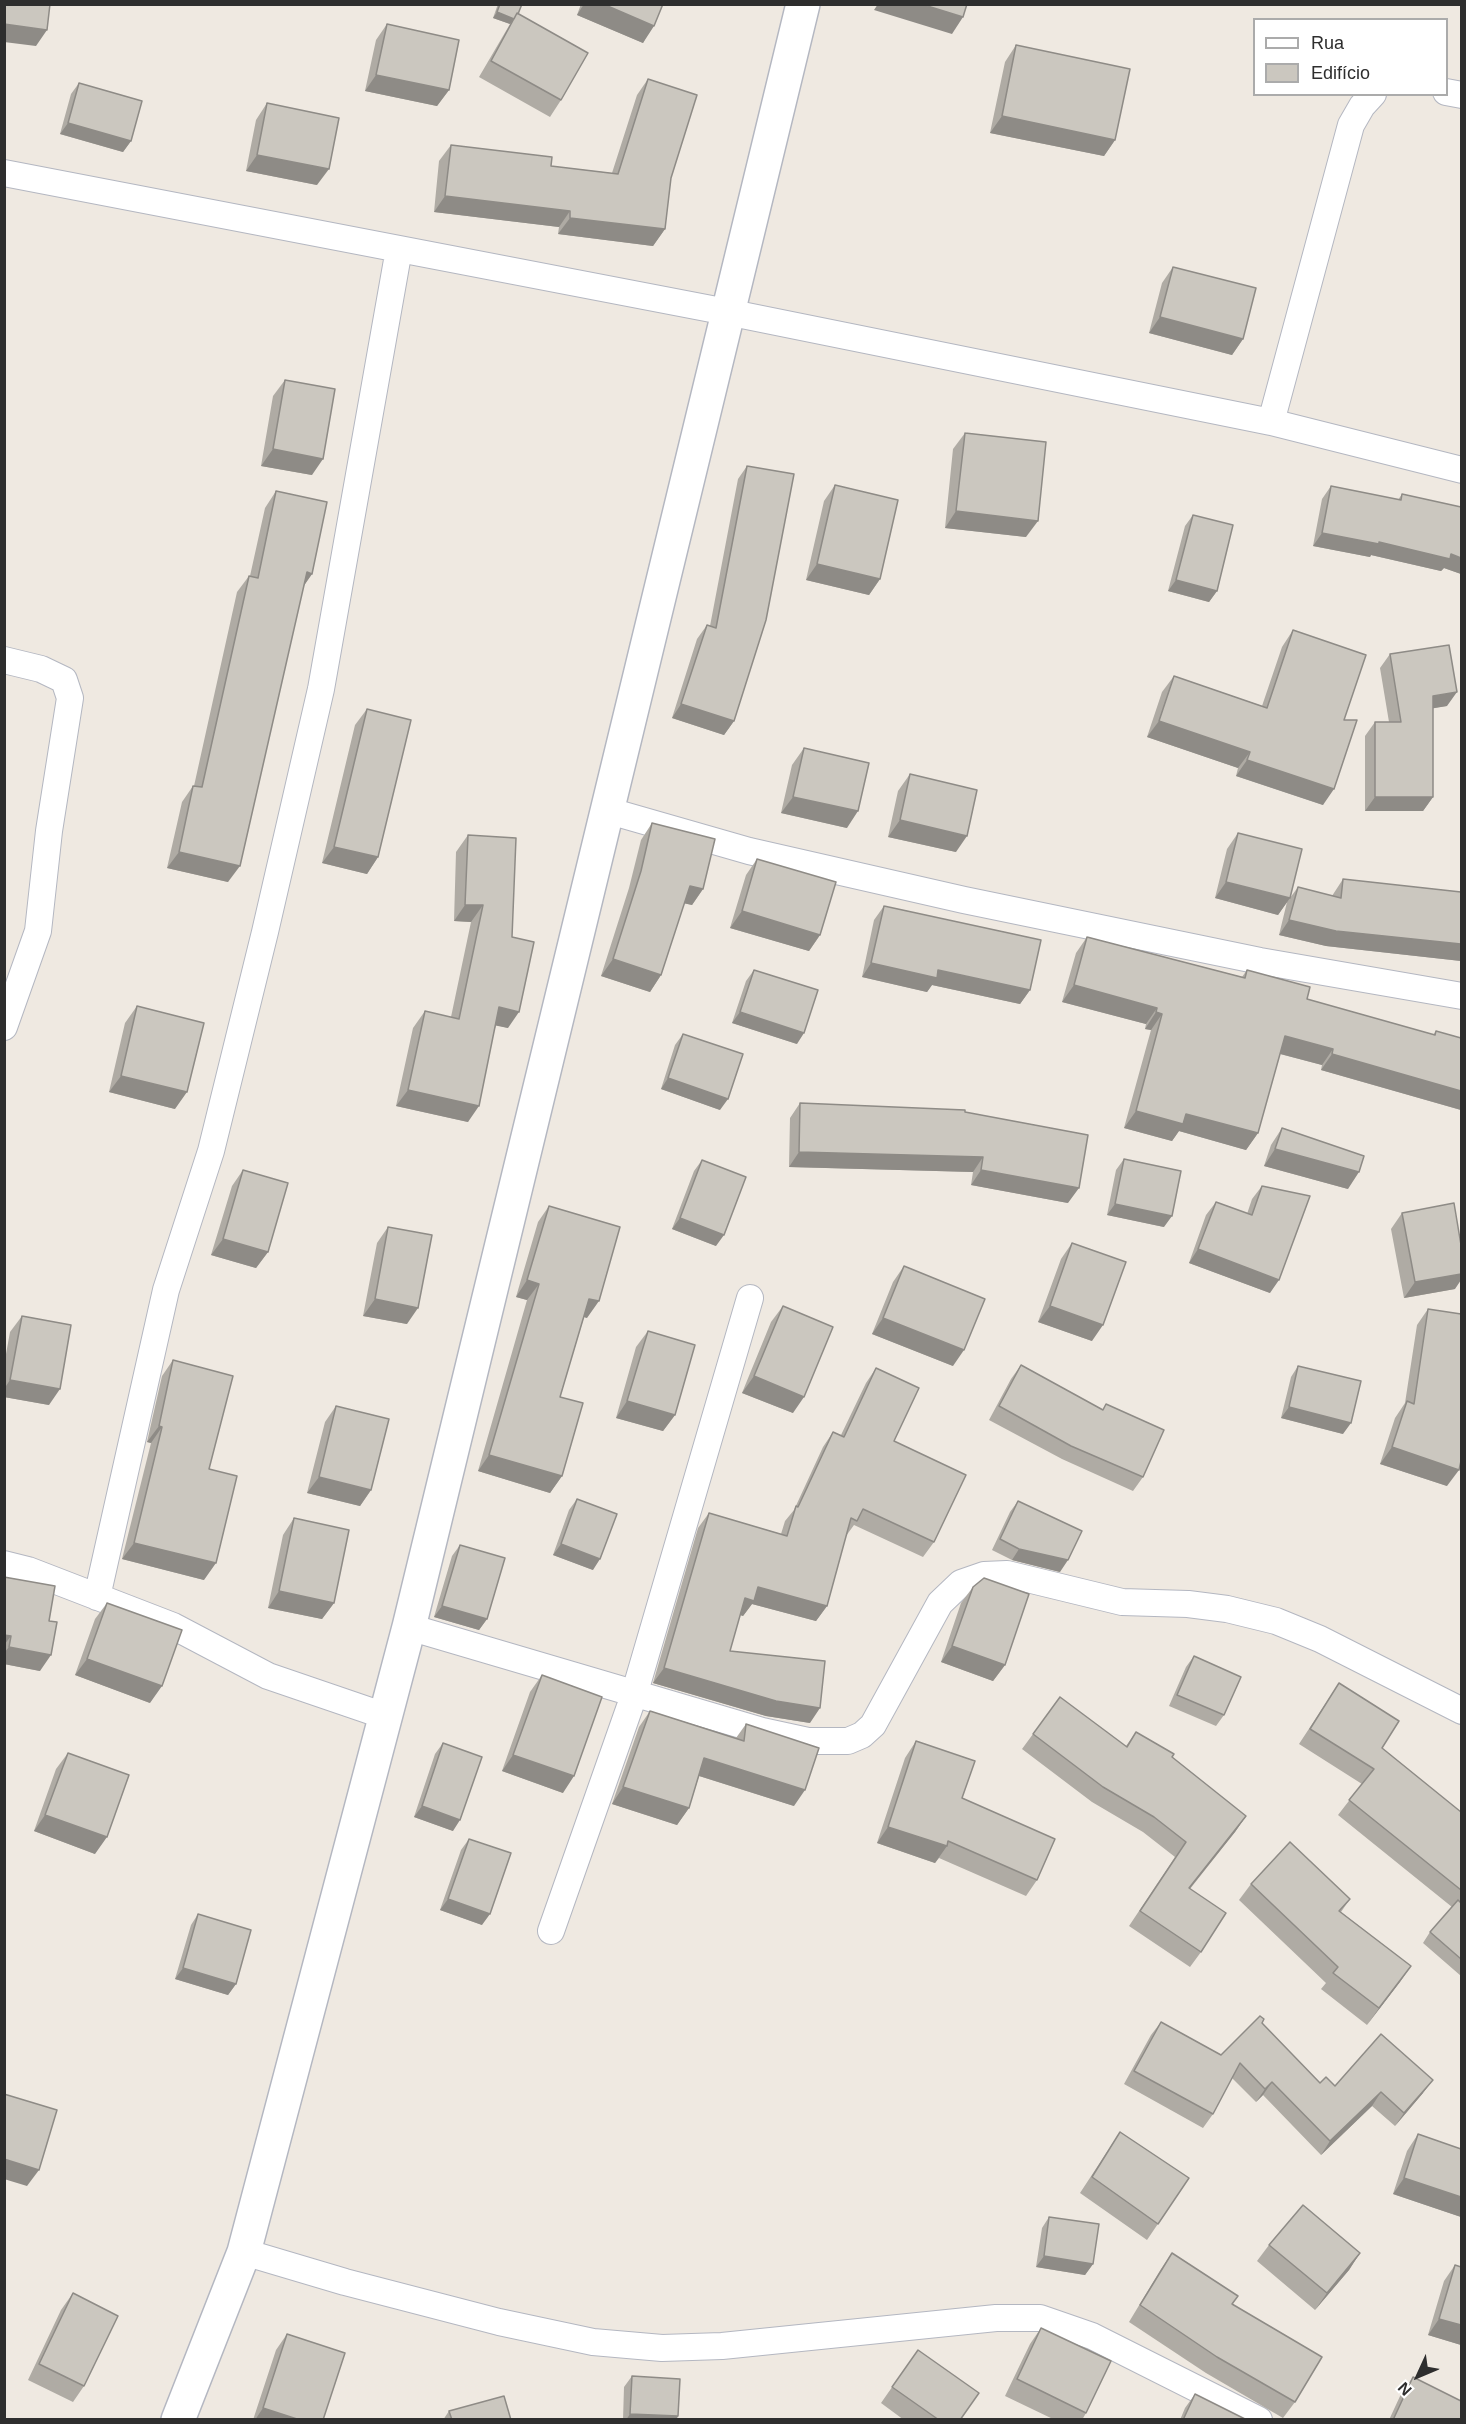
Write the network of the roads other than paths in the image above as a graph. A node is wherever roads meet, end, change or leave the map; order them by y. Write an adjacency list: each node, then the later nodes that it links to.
1 (803, 4): 5 (street)
2 (1371, 96): 6 (street)
3 (4, 173): 4 (street)
4 (399, 249): 5 (street); 14 (street)
5 (727, 312): 6 (street); 9 (street)
6 (1271, 422): 7 (street)
7 (1461, 470)
8 (4, 660): 11 (street)
9 (606, 810): 10 (street); 15 (street)
10 (1461, 996)
11 (4, 1027)
12 (750, 1298): 16 (street)
13 (4, 1564): 14 (street)
14 (97, 1597): 18 (street)
15 (409, 1627): 16 (street); 18 (street)
16 (634, 1695): 17 (street); 19 (street)
17 (1461, 1711)
18 (385, 1716): 20 (street)
19 (551, 1930)
20 (244, 2252): 21 (street); 22 (street)
21 (178, 2420)
22 (1259, 2420)

